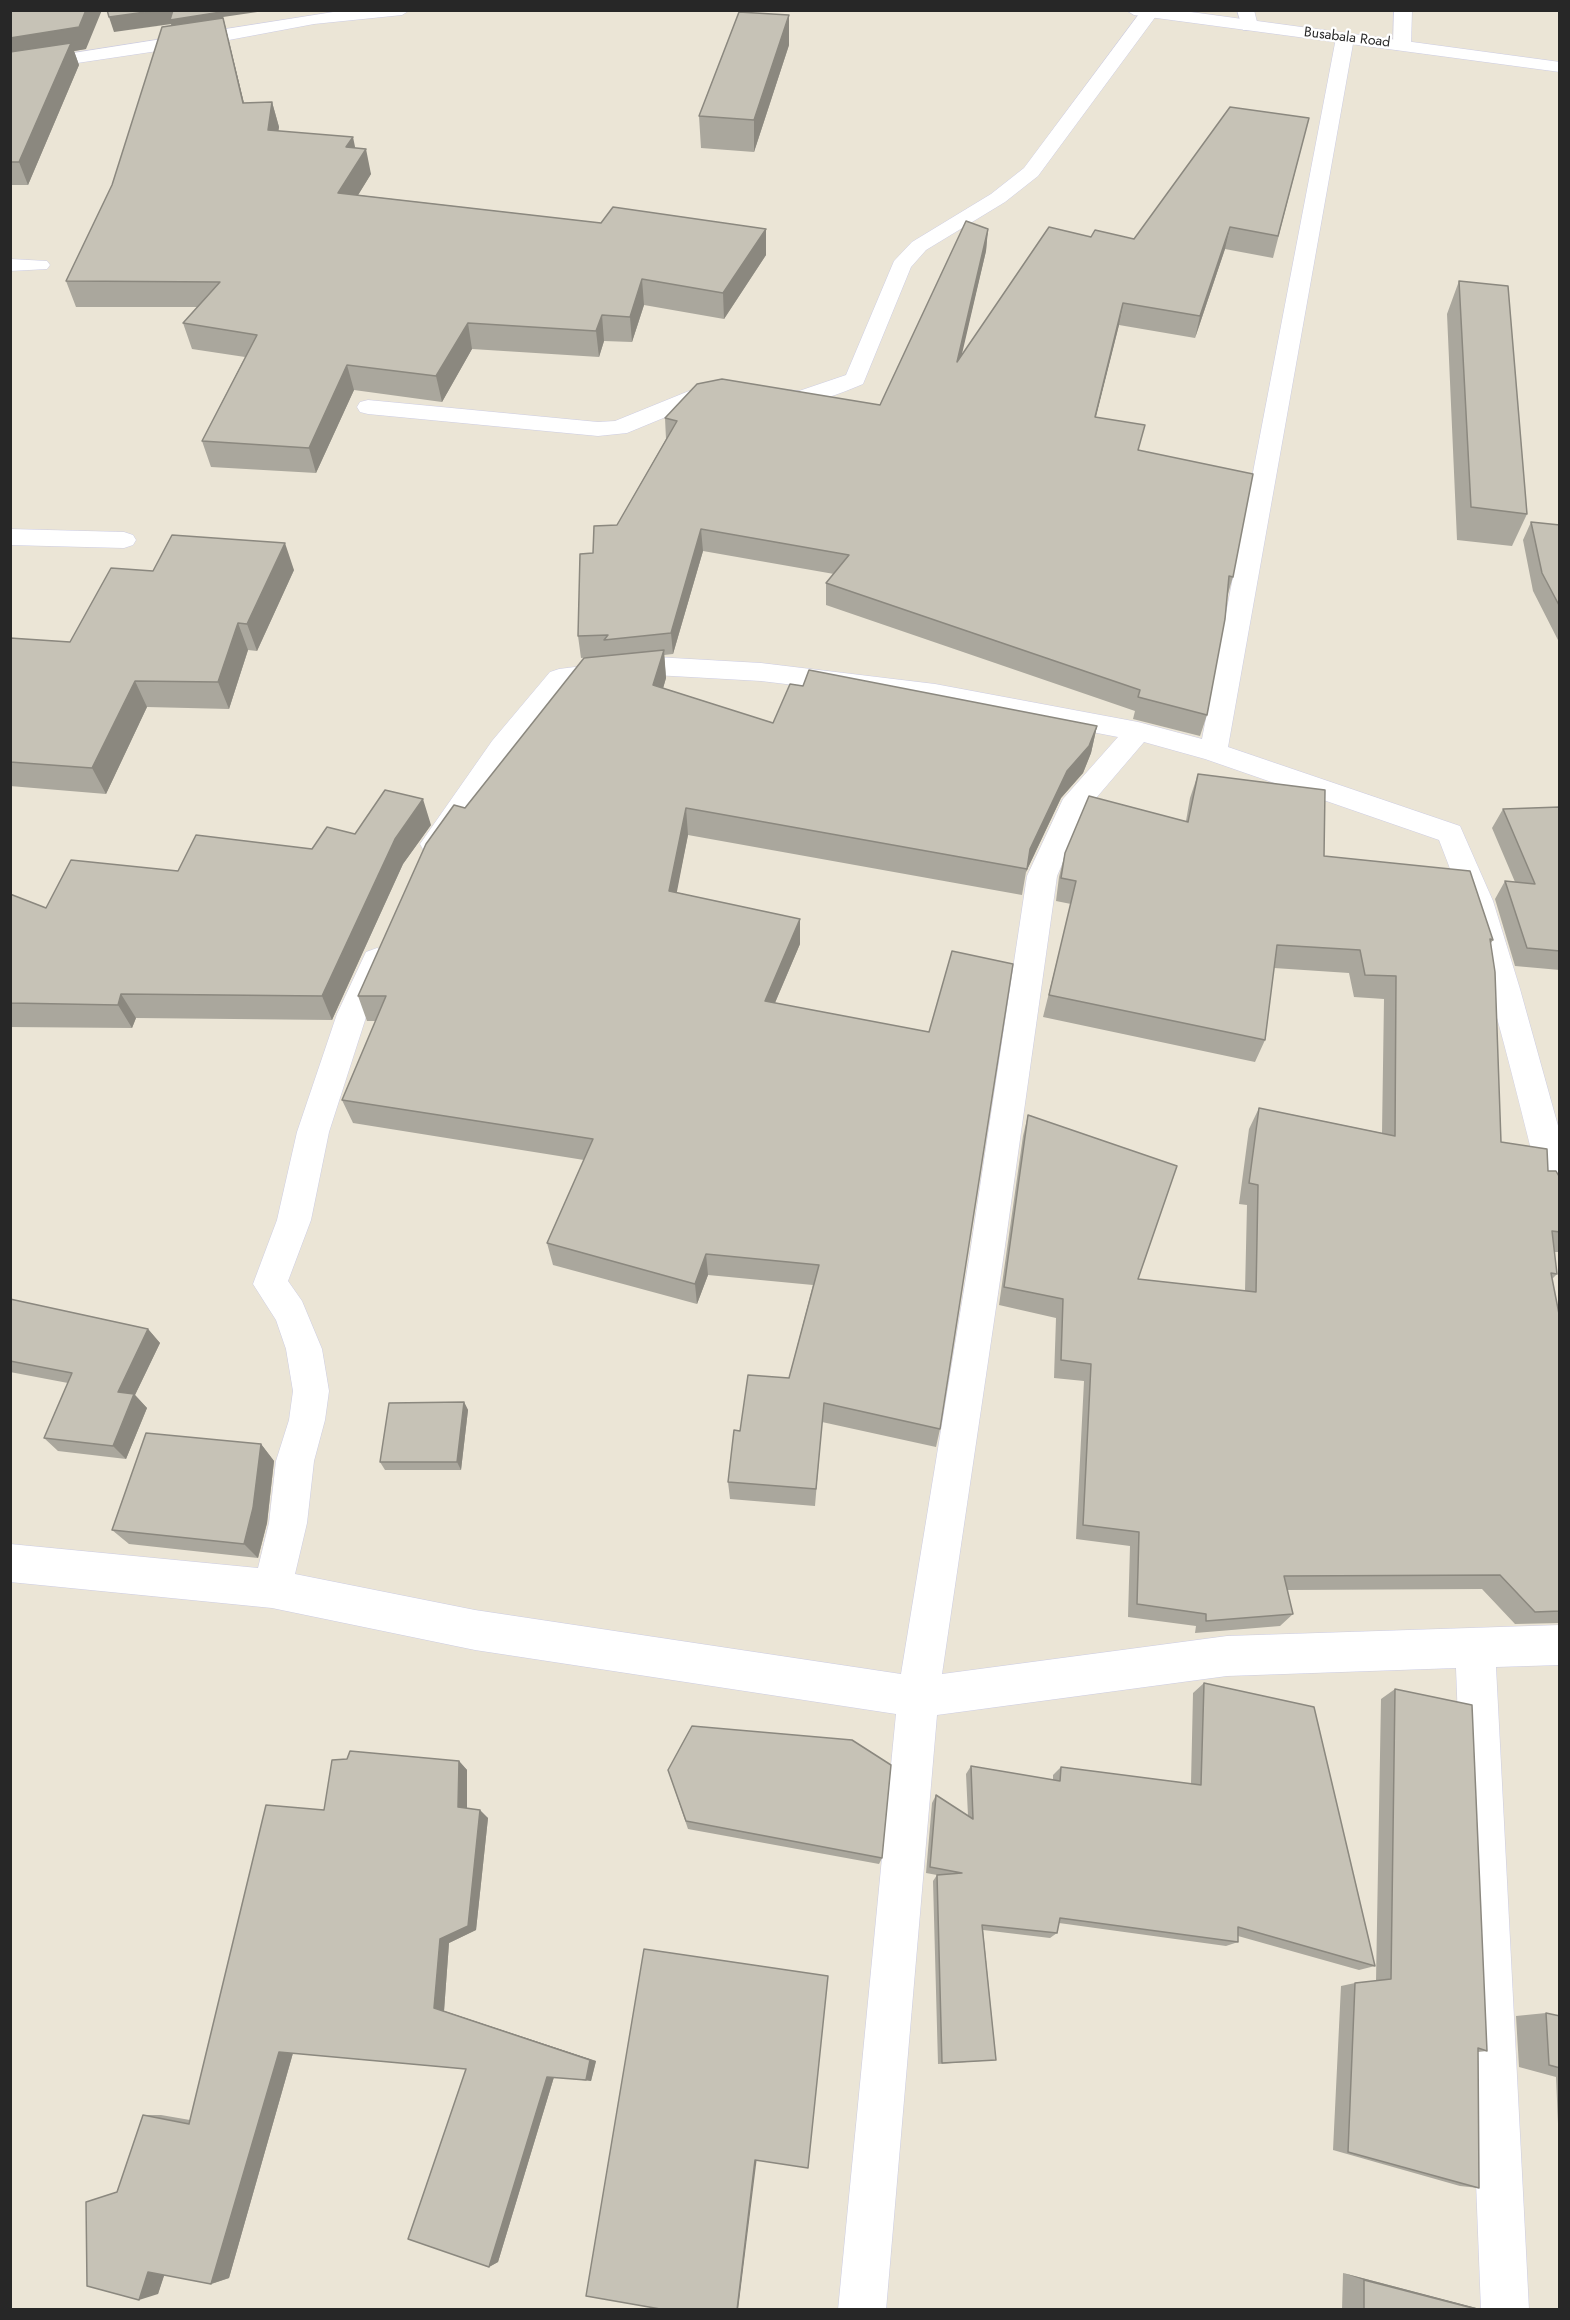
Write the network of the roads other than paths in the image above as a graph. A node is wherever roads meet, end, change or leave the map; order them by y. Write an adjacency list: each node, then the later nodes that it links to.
1 (402, 10): 8 (street)
2 (1403, 10): 6 (street)
3 (1142, 11): 4 (street, Busabala Road); 11 (street)
4 (1247, 18): 5 (street, Busabala Road)
5 (1345, 38): 6 (street, Busabala Road); 15 (street)
6 (1402, 46): 7 (street, Busabala Road)
7 (1560, 67)
8 (10, 68)
9 (10, 265): 10 (street)
10 (40, 265)
11 (368, 406)
12 (10, 537): 13 (street)
13 (124, 540)
14 (1138, 731): 15 (street); 16 (street); 23 (street)
15 (1213, 752): 18 (street)
16 (419, 865)
17 (386, 939): 20 (street)
18 (1560, 1196)
19 (10, 1563): 20 (street)
20 (272, 1589): 23 (street)
21 (1560, 1645): 22 (street)
22 (1475, 1648): 23 (street); 25 (street)
23 (918, 1697): 24 (street)
24 (862, 2310)
25 (1504, 2310)

